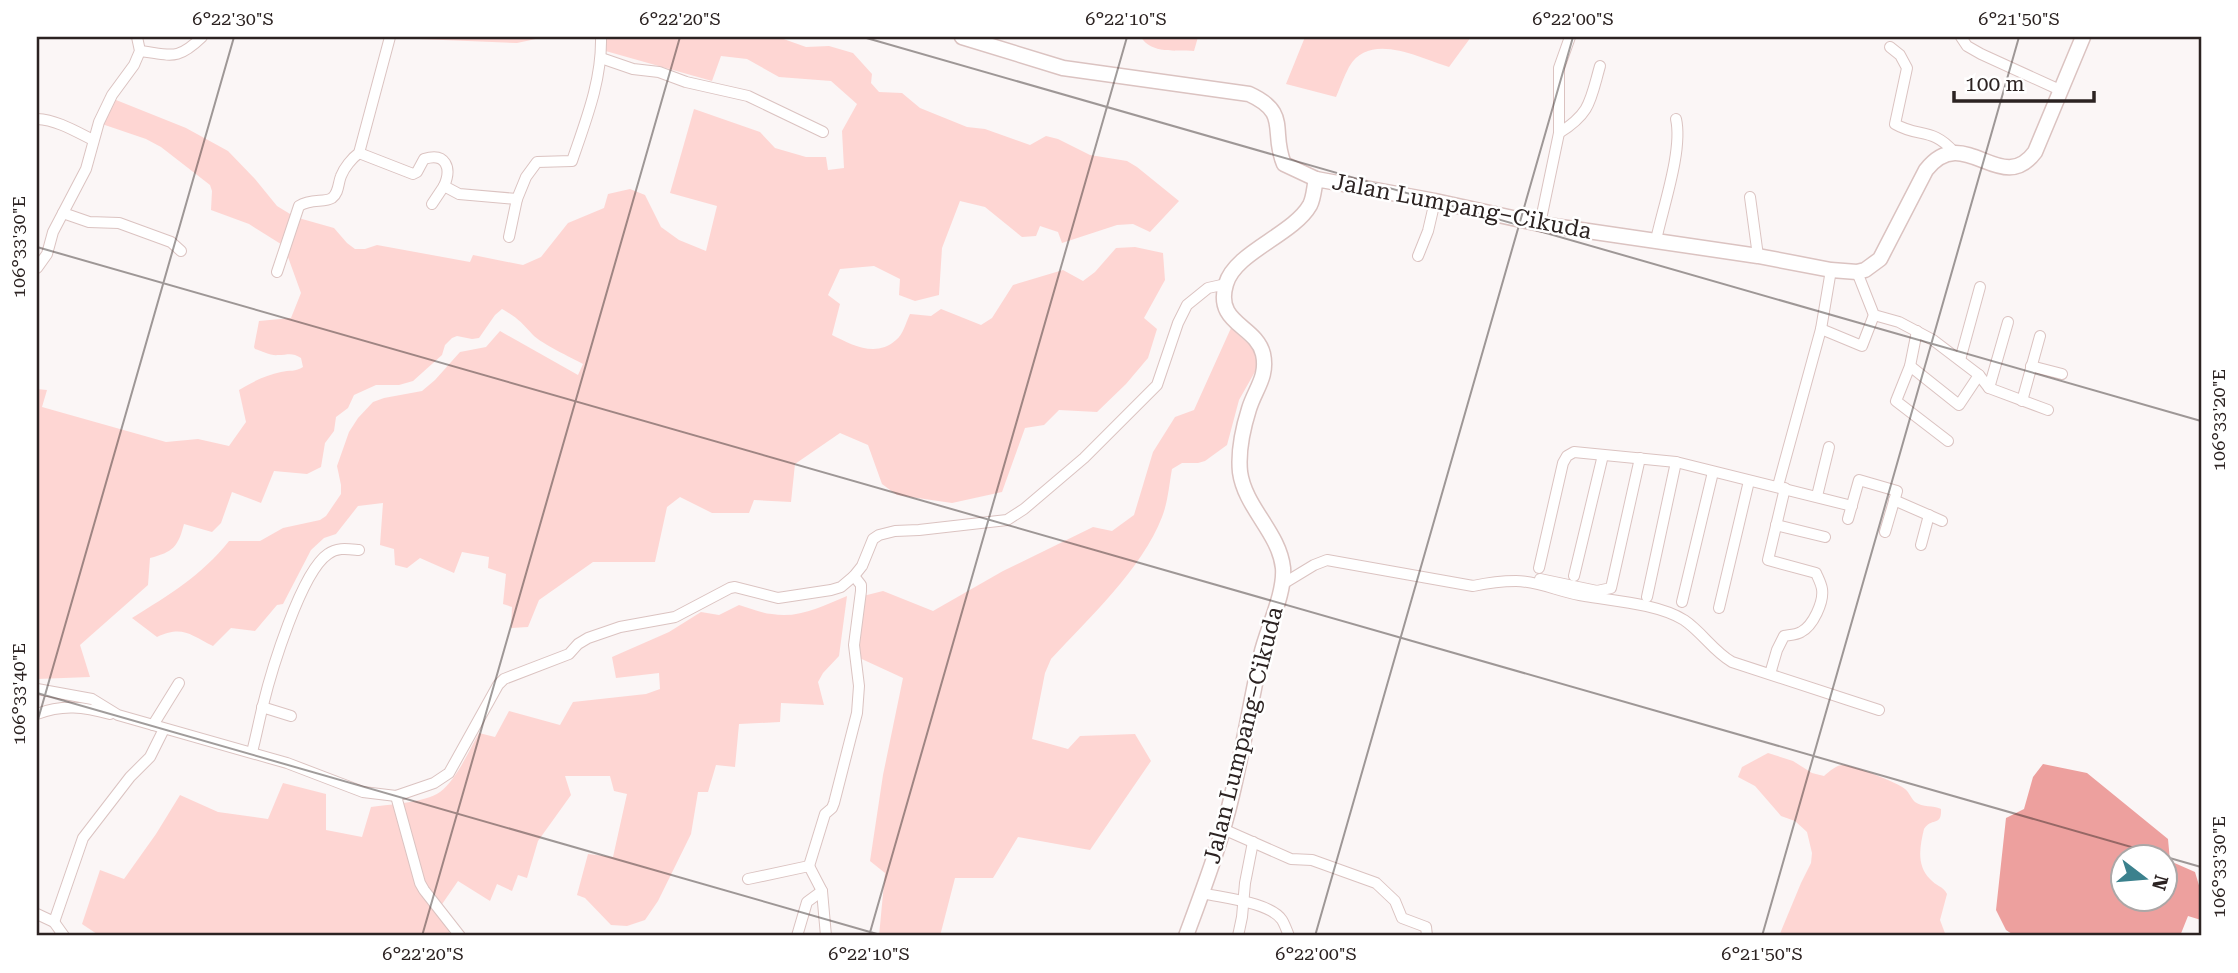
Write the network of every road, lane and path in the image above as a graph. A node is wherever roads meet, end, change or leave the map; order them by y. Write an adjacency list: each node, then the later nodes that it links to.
1 (137, 37): 10 (street)
2 (202, 37): 10 (street)
3 (390, 37): 20 (street)
4 (601, 37): 11 (street)
5 (962, 37): 21 (street)
6 (1570, 37): 17 (street)
7 (1961, 37): 13 (street)
8 (2084, 37): 13 (street)
9 (1891, 47): 19 (street)
10 (140, 51): 18 (street)
11 (601, 58): 16 (street); 24 (street)
12 (1600, 66): 17 (street)
13 (2060, 90): 19 (street)
14 (37, 119): 18 (street)
15 (1676, 119): 30 (street)
16 (823, 132)
17 (1559, 132): 28 (street)
18 (93, 140): 27 (street)
19 (1954, 152): 37 (street)
20 (359, 153): 22 (street); 36 (street)
21 (1316, 179): 25 (street, Jalan Lumpang–Cikuda); 38 (street, Jalan Lumpang–Cikuda)
22 (444, 186): 24 (street); 26 (street)
23 (1750, 197): 33 (street)
24 (517, 199): 29 (street)
25 (1435, 201): 28 (street, Jalan Lumpang–Cikuda); 32 (street)
26 (432, 204)
27 (63, 213): 31 (street); 34 (street)
28 (1540, 224): 30 (street, Jalan Lumpang–Cikuda)
29 (509, 237)
30 (1656, 240): 33 (street, Jalan Lumpang–Cikuda)
31 (181, 250)
32 (1418, 256)
33 (1758, 256): 35 (street, Jalan Lumpang–Cikuda)
34 (37, 268)
35 (1831, 270): 37 (street, Jalan Lumpang–Cikuda); 42 (street)
36 (276, 272)
37 (1857, 272): 40 (street)
38 (1226, 284): 73 (street); 76 (street, Jalan Lumpang–Cikuda)
39 (1980, 287): 45 (street)
40 (1874, 315): 42 (street); 43 (street)
41 (2008, 323): 50 (street)
42 (1821, 329): 60 (street)
43 (1917, 331): 45 (street); 46 (street)
44 (2040, 336): 47 (street)
45 (1959, 360): 49 (street)
46 (1910, 366): 49 (street); 53 (street)
47 (2031, 366): 48 (street); 51 (street)
48 (2062, 374)
49 (1979, 375): 50 (street)
50 (1989, 388): 51 (street)
51 (2022, 401): 52 (street)
52 (2048, 410)
53 (1948, 440)
54 (1829, 447): 61 (street)
55 (1603, 455): 56 (street); 72 (street); 74 (street)
56 (1640, 458): 57 (street); 75 (street)
57 (1676, 462): 58 (street); 77 (street)
58 (1713, 471): 59 (street); 78 (street)
59 (1749, 481): 60 (street); 79 (street)
60 (1782, 487): 61 (street); 67 (street)
61 (1816, 496): 63 (street)
62 (1894, 500): 63 (street); 64 (street); 68 (street)
63 (1852, 506): 65 (street)
64 (1929, 515): 66 (street); 70 (street)
65 (1848, 519)
66 (1942, 521)
67 (1776, 525): 69 (street); 80 (street)
68 (1885, 532)
69 (1825, 537)
70 (1921, 545)
71 (359, 551): 83 (street)
72 (1539, 568)
73 (854, 576): 91 (street); 94 (street)
74 (1574, 576)
75 (1525, 582): 76 (street); 80 (street)
76 (1282, 585): 92 (street, Jalan Lumpang–Cikuda)
77 (1647, 597)
78 (1682, 602)
79 (1719, 608)
80 (1770, 674): 84 (street)
81 (178, 682): 88 (street)
82 (37, 690): 86 (street)
83 (262, 707): 87 (street); 90 (street)
84 (1879, 710)
85 (37, 714): 86 (street)
86 (118, 715): 88 (street)
87 (291, 716)
88 (153, 725): 89 (street)
89 (164, 729): 90 (street); 100 (street)
90 (252, 752): 91 (street)
91 (396, 796): 102 (street)
92 (1223, 829): 93 (street); 97 (street, Jalan Lumpang–Cikuda)
93 (1253, 842): 98 (street); 108 (street)
94 (809, 866): 95 (street); 96 (street)
95 (748, 879)
96 (822, 891): 103 (street); 104 (street)
97 (1202, 893): 98 (street); 105 (street, Jalan Lumpang–Cikuda)
98 (1243, 903): 106 (street); 107 (street)
99 (37, 914): 100 (street)
100 (54, 922): 101 (street)
101 (64, 936)
102 (460, 936)
103 (797, 936)
104 (827, 936)
105 (1186, 936)
106 (1238, 936)
107 (1289, 936)
108 (1427, 936)

